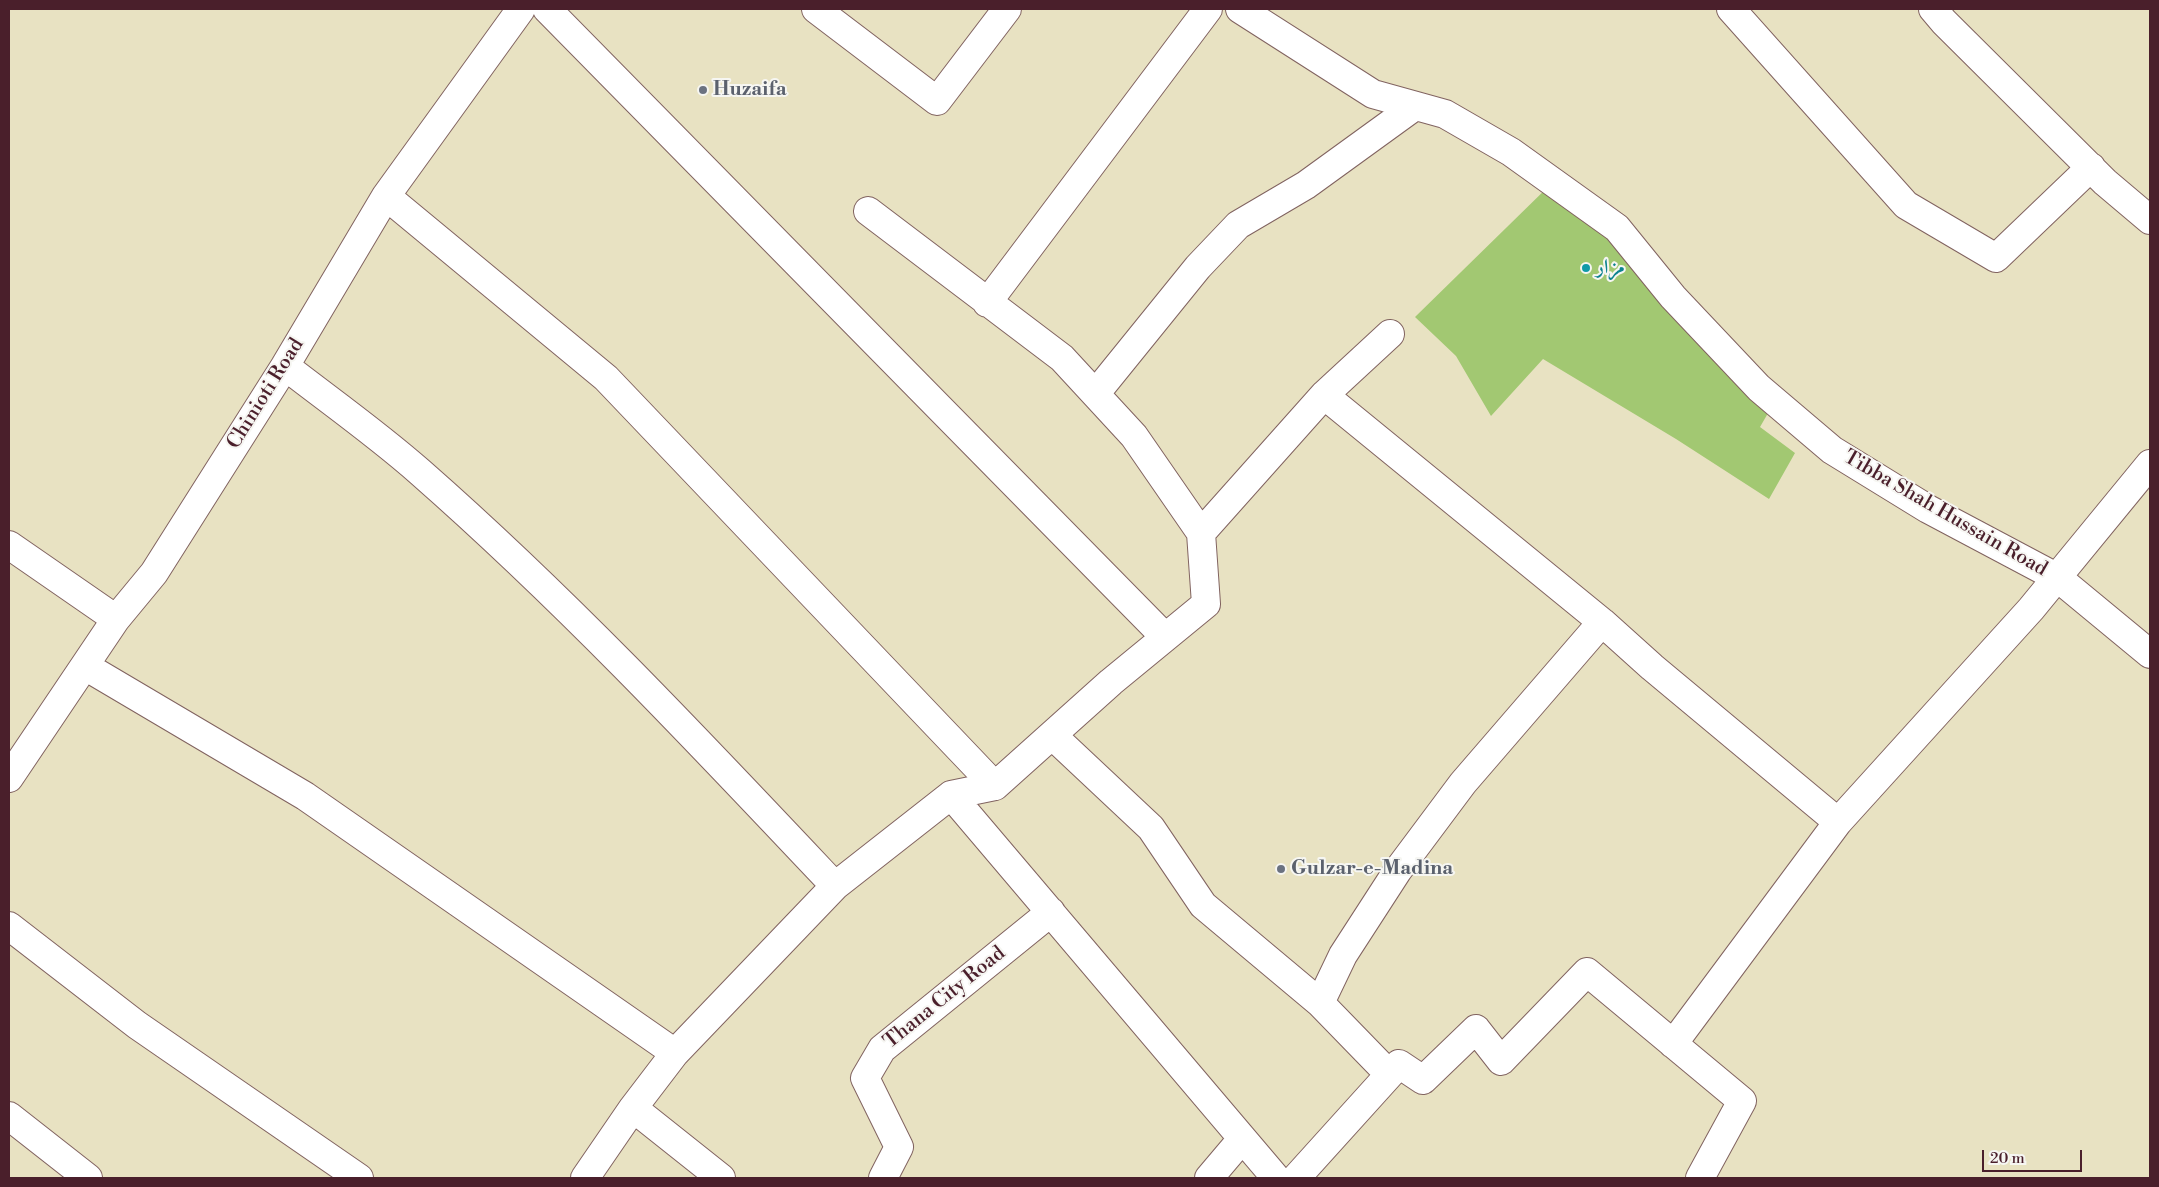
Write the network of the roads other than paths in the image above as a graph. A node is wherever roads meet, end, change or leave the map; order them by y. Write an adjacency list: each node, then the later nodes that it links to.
1 (521, 9): 11 (street, Chinioti Road)
2 (547, 9): 25 (street)
3 (816, 9): 4 (street)
4 (1007, 9)
5 (1208, 9): 14 (street)
6 (1240, 9): 9 (street, Tibba Shah Hussain Road)
7 (1731, 9): 10 (street)
8 (1933, 9): 10 (street)
9 (1415, 106): 17 (street); 22 (street, Tibba Shah Hussain Road)
10 (2091, 168): 13 (street)
11 (386, 196): 16 (street, Chinioti Road); 30 (street)
12 (868, 211): 14 (street)
13 (2150, 220)
14 (987, 303): 17 (street)
15 (1390, 334): 18 (street)
16 (285, 366): 23 (street, Chinioti Road); 33 (street)
17 (1096, 393): 20 (street)
18 (1324, 395): 20 (street); 24 (street)
19 (2150, 464): 22 (street)
20 (1201, 533): 25 (street)
21 (9, 545): 23 (street)
22 (2058, 578): 26 (street, Tibba Shah Hussain Road); 32 (street)
23 (116, 619): 27 (street, Chinioti Road)
24 (1602, 622): 32 (street); 36 (street)
25 (1165, 637): 28 (street)
26 (2150, 654)
27 (85, 666): 29 (street, Chinioti Road); 38 (street)
28 (1054, 736): 30 (street); 36 (street)
29 (10, 773)
30 (995, 786): 31 (street)
31 (951, 795): 33 (street); 34 (street)
32 (1838, 822): 37 (street)
33 (835, 886): 38 (street)
34 (1051, 912): 42 (street); 47 (street, Thana City Road)
35 (9, 926): 44 (street)
36 (1320, 1003): 39 (street)
37 (1673, 1044): 39 (street); 51 (street)
38 (675, 1053): 40 (street)
39 (1389, 1074): 50 (street)
40 (633, 1108): 45 (street); 46 (street)
41 (9, 1116): 43 (street)
42 (1242, 1139): 48 (street); 49 (street)
43 (88, 1178)
44 (359, 1178)
45 (585, 1178)
46 (721, 1178)
47 (883, 1178)
48 (1209, 1178)
49 (1276, 1178)
50 (1296, 1178)
51 (1700, 1178)

